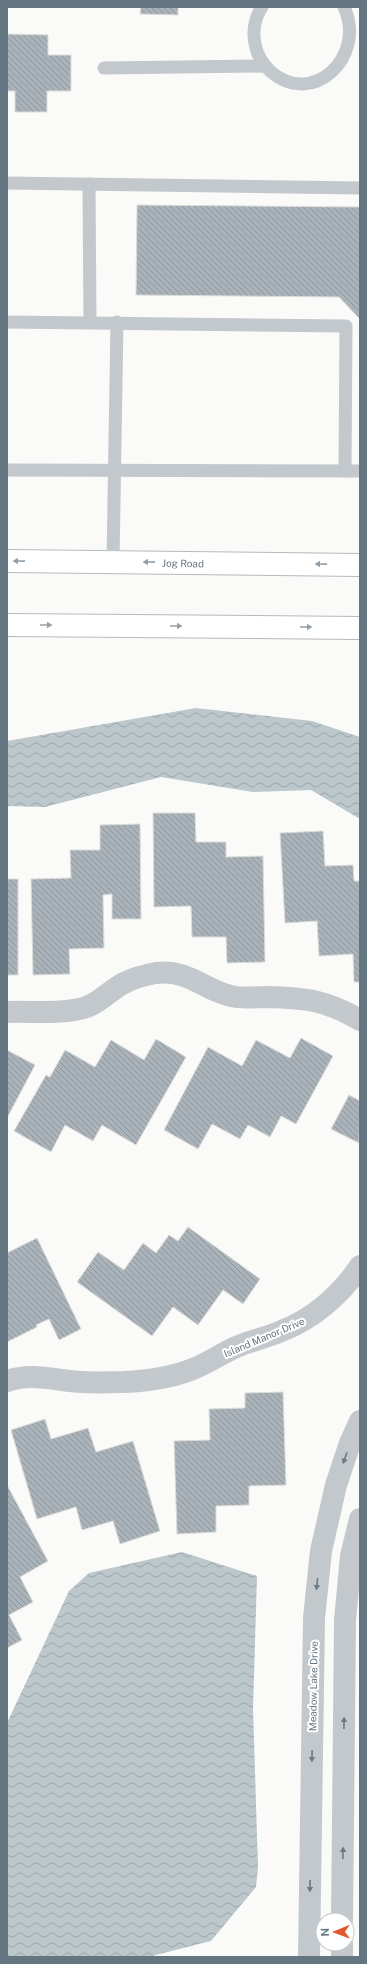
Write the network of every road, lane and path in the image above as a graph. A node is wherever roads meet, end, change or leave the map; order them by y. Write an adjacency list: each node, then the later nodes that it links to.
1 (262, 7): 3 (lane)
2 (344, 7): 3 (lane)
3 (265, 66): 4 (lane)
4 (104, 68)
5 (7, 183): 6 (lane)
6 (89, 184): 7 (lane); 9 (lane)
7 (360, 188)
8 (7, 322): 9 (lane)
9 (90, 322): 10 (lane)
10 (116, 322): 12 (lane); 13 (lane)
11 (7, 470): 12 (lane)
12 (116, 470): 13 (lane); 16 (lane)
13 (346, 471): 14 (lane)
14 (360, 471)
15 (7, 561): 16 (main road, Jog Road, one-way to 15)
16 (114, 562): 17 (main road, Jog Road, one-way to 16)
17 (360, 564)
18 (7, 625): 19 (main road, one-way to 19)
19 (360, 628)
20 (7, 1012): 21 (street)
21 (360, 1020)
22 (360, 1266): 23 (street, Island Manor Drive)
23 (7, 1381)
24 (360, 1421): 27 (street, Meadow Lake Drive, one-way to 27)
25 (360, 1519): 26 (street, one-way to 25)
26 (342, 1912)
27 (308, 1957)

